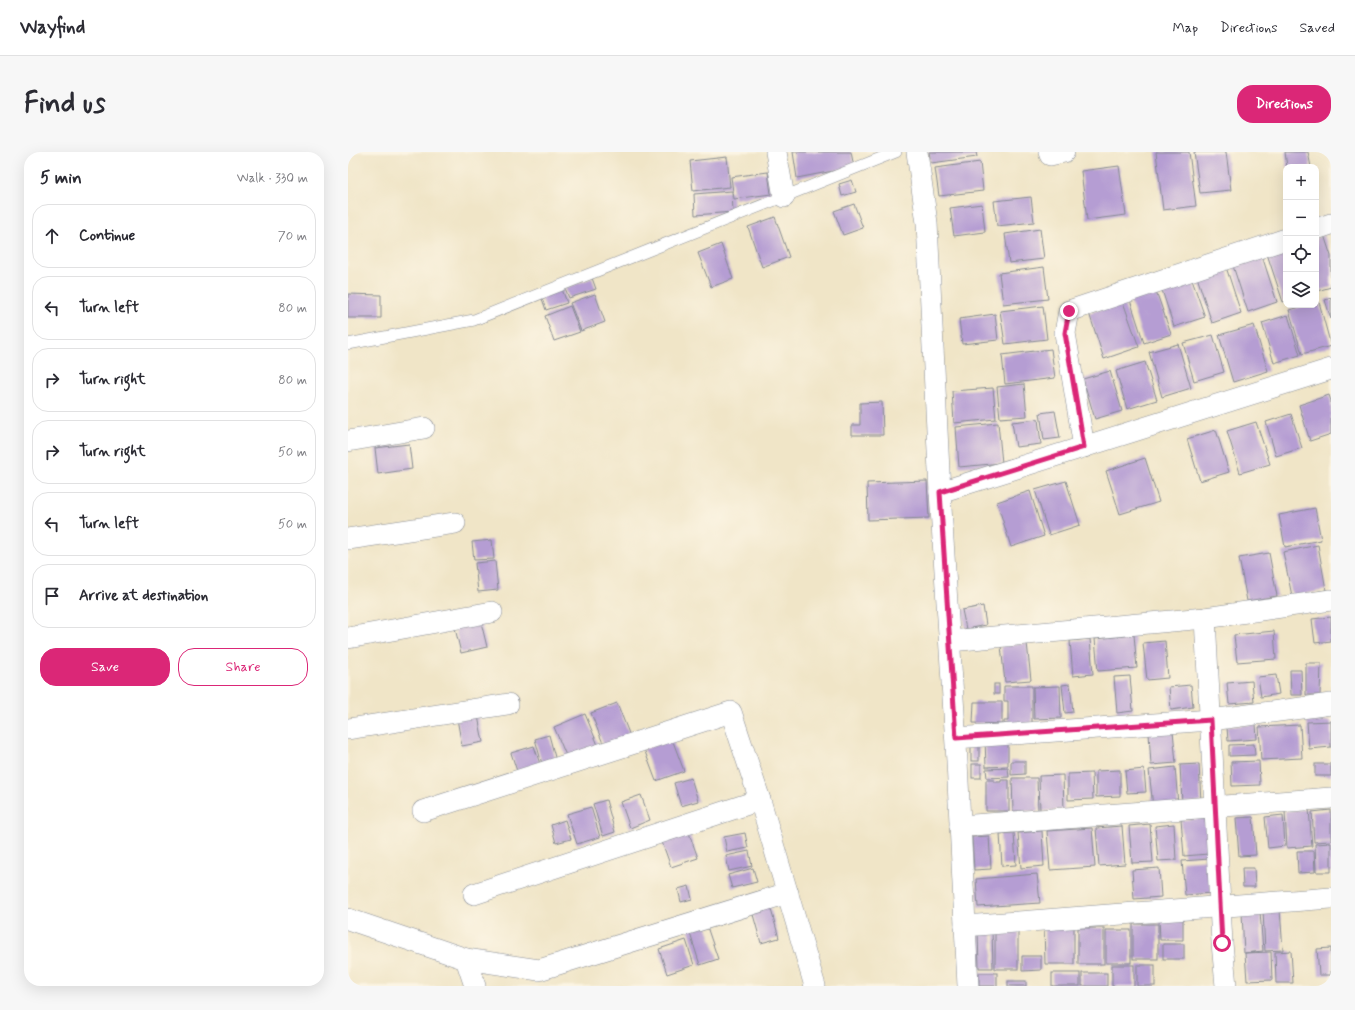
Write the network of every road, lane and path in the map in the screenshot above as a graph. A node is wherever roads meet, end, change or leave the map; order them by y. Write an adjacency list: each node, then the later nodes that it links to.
1 (776, 152): 6 (street)
2 (896, 152): 6 (lane)
3 (917, 152): 15 (street)
4 (1049, 152): 5 (street)
5 (1064, 152)
6 (784, 197): 10 (lane)
7 (1331, 224): 8 (street)
8 (1319, 228)
9 (1283, 240): 14 (street)
10 (348, 344)
11 (1331, 369): 14 (street)
12 (424, 428): 13 (street)
13 (348, 441)
14 (1084, 447): 15 (street)
15 (940, 492): 22 (street)
16 (455, 523): 17 (street)
17 (348, 539)
18 (1331, 600): 20 (street)
19 (492, 612): 21 (street)
20 (1205, 618): 22 (street); 25 (street)
21 (348, 638)
22 (950, 641): 27 (street)
23 (508, 704): 26 (street)
24 (1331, 704): 25 (street)
25 (1211, 720): 27 (street); 30 (street)
26 (348, 729)
27 (956, 738): 32 (street)
28 (1331, 798): 30 (street)
29 (760, 800): 31 (street); 33 (street); 34 (street)
30 (1216, 807): 32 (street); 36 (street)
31 (423, 811)
32 (960, 826): 38 (street)
33 (788, 893): 39 (street); 41 (street)
34 (474, 894)
35 (1331, 898): 36 (street)
36 (1220, 906): 38 (street); 43 (street)
37 (348, 919): 39 (street)
38 (965, 926): 42 (street)
39 (466, 959): 40 (street)
40 (475, 986)
41 (815, 986)
42 (968, 986)
43 (1226, 986)

